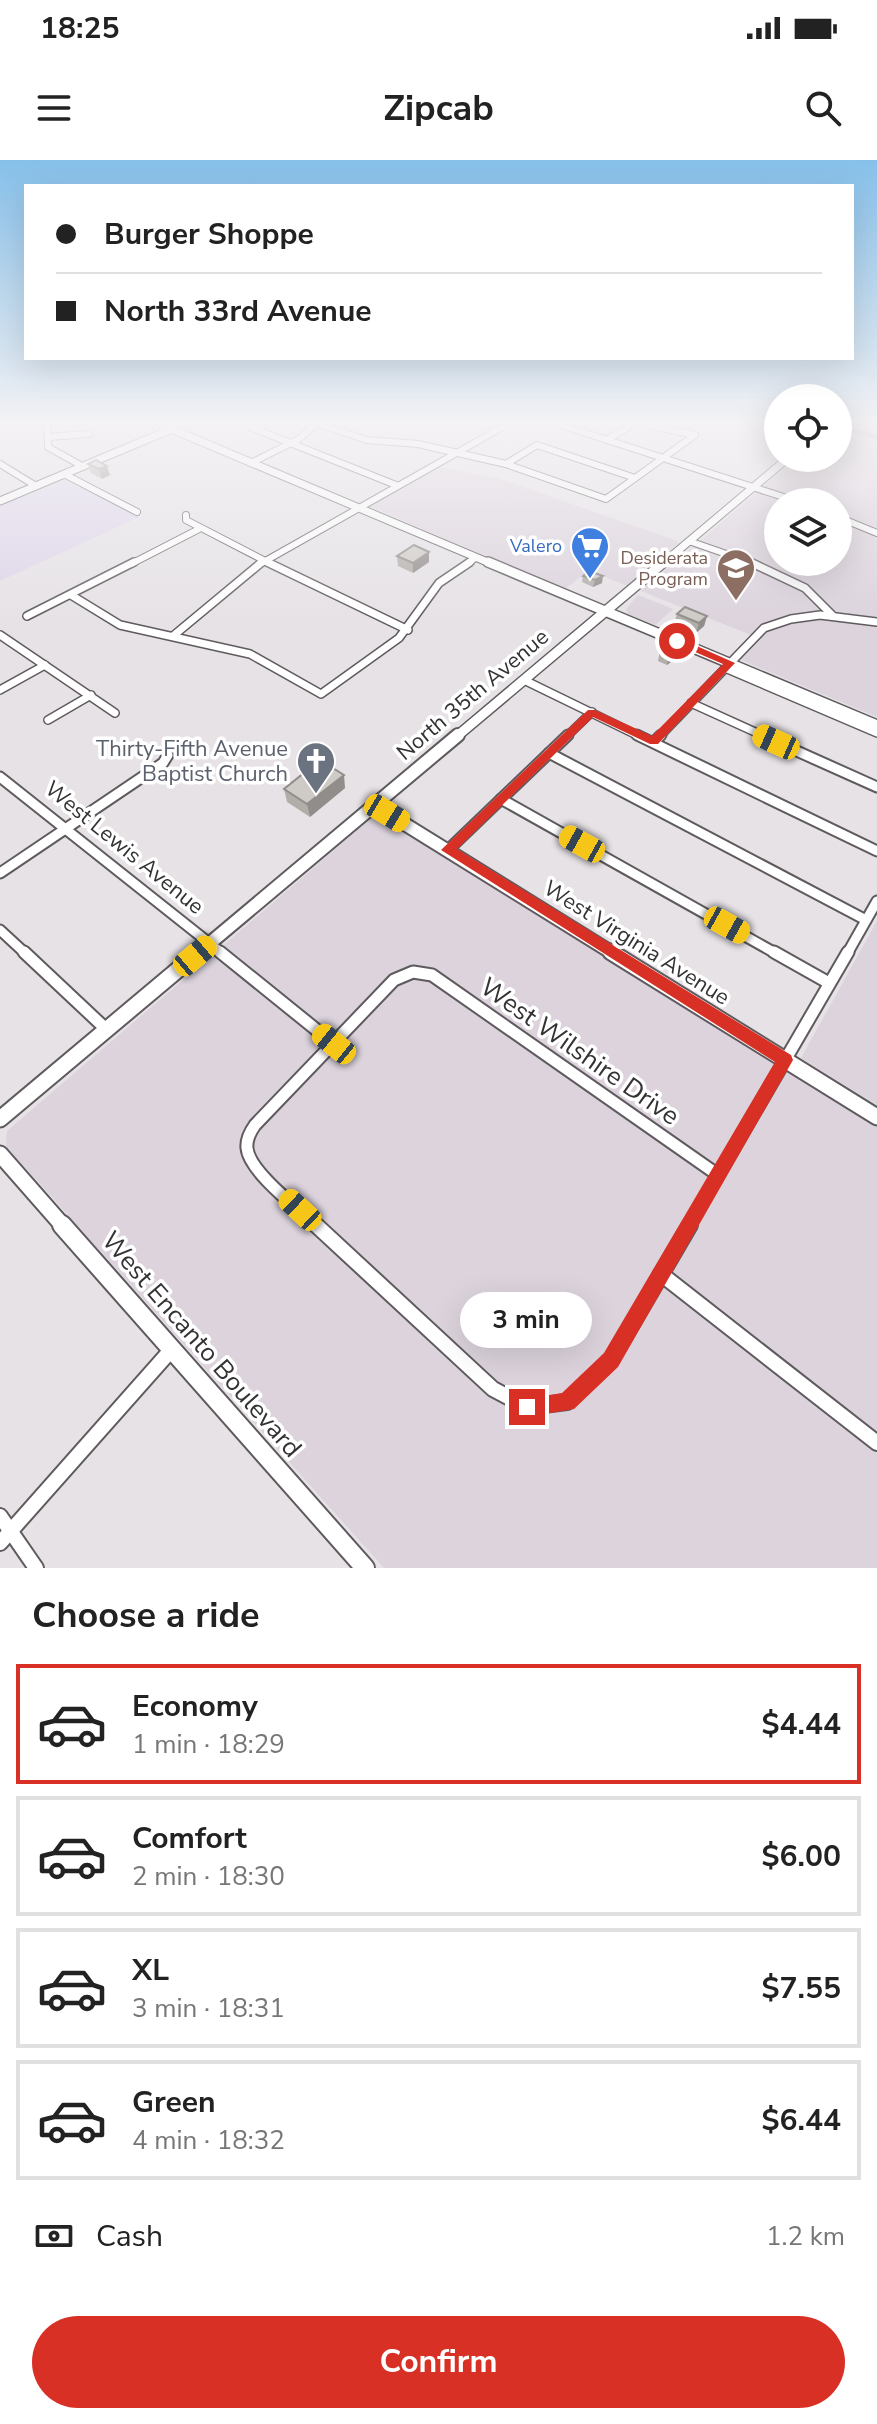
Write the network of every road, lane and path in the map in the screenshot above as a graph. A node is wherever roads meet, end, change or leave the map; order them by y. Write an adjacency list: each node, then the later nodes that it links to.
1 (25, 491): 8 (main road)
2 (96, 491): 10 (street)
3 (316, 491): 9 (main road)
4 (386, 491): 9 (street)
5 (582, 491): 6 (street)
6 (617, 491)
7 (749, 491): 15 (main road, North 35th Avenue)
8 (0, 501)
9 (357, 508): 16 (main road); 17 (street)
10 (137, 512)
11 (186, 515): 13 (street)
12 (852, 523): 14 (street)
13 (199, 529): 17 (street); 18 (street)
14 (876, 532)
15 (689, 541): 19 (main road, North 35th Avenue); 20 (street)
16 (475, 558): 19 (main road); 23 (street)
17 (264, 560): 23 (street); 25 (street)
18 (71, 595): 21 (street); 25 (street)
19 (605, 611): 27 (main road); 28 (main road, North 35th Avenue)
20 (832, 615): 22 (street); 27 (street)
21 (27, 616)
22 (877, 622)
23 (408, 630): 25 (street)
24 (0, 635): 26 (street)
25 (173, 636)
26 (45, 665): 29 (street); 30 (street)
27 (727, 665): 31 (street); 35 (main road); 36 (street)
28 (524, 680): 32 (street); 43 (main road, North 35th Avenue)
29 (0, 690)
30 (91, 695): 33 (street); 34 (street)
31 (691, 703): 37 (street); 41 (street)
32 (592, 712): 37 (street); 38 (street)
33 (115, 713)
34 (48, 720)
35 (877, 725)
36 (877, 733)
37 (654, 742): 46 (street)
38 (549, 753): 42 (street); 49 (street)
39 (168, 755): 44 (street)
40 (0, 777): 44 (street, West Lewis Avenue)
41 (877, 787)
42 (501, 799): 45 (street); 52 (street)
43 (374, 805): 45 (main road, West Virginia Avenue); 51 (main road, North 35th Avenue)
44 (67, 828): 47 (street); 51 (street, West Lewis Avenue)
45 (448, 850): 55 (main road, West Virginia Avenue)
46 (877, 851)
47 (0, 873)
48 (877, 901): 49 (street)
49 (866, 920): 52 (street)
50 (0, 930): 53 (street)
51 (210, 944): 53 (main road, North 35th Avenue); 54 (street, West Lewis Avenue)
52 (829, 983): 55 (street)
53 (107, 1030): 57 (main road, North 35th Avenue)
54 (334, 1044): 59 (street, West Wilshire Drive); 60 (street)
55 (785, 1060): 56 (main road, West Virginia Avenue); 59 (street)
56 (877, 1117)
57 (0, 1119)
58 (0, 1154): 61 (main road, West Encanto Boulevard)
59 (718, 1175): 60 (street)
60 (661, 1274): 62 (street)
61 (172, 1349): 64 (street); 66 (main road, West Encanto Boulevard)
62 (877, 1443)
63 (0, 1516): 64 (street)
64 (5, 1537): 65 (street)
65 (36, 1568)
66 (365, 1568)

